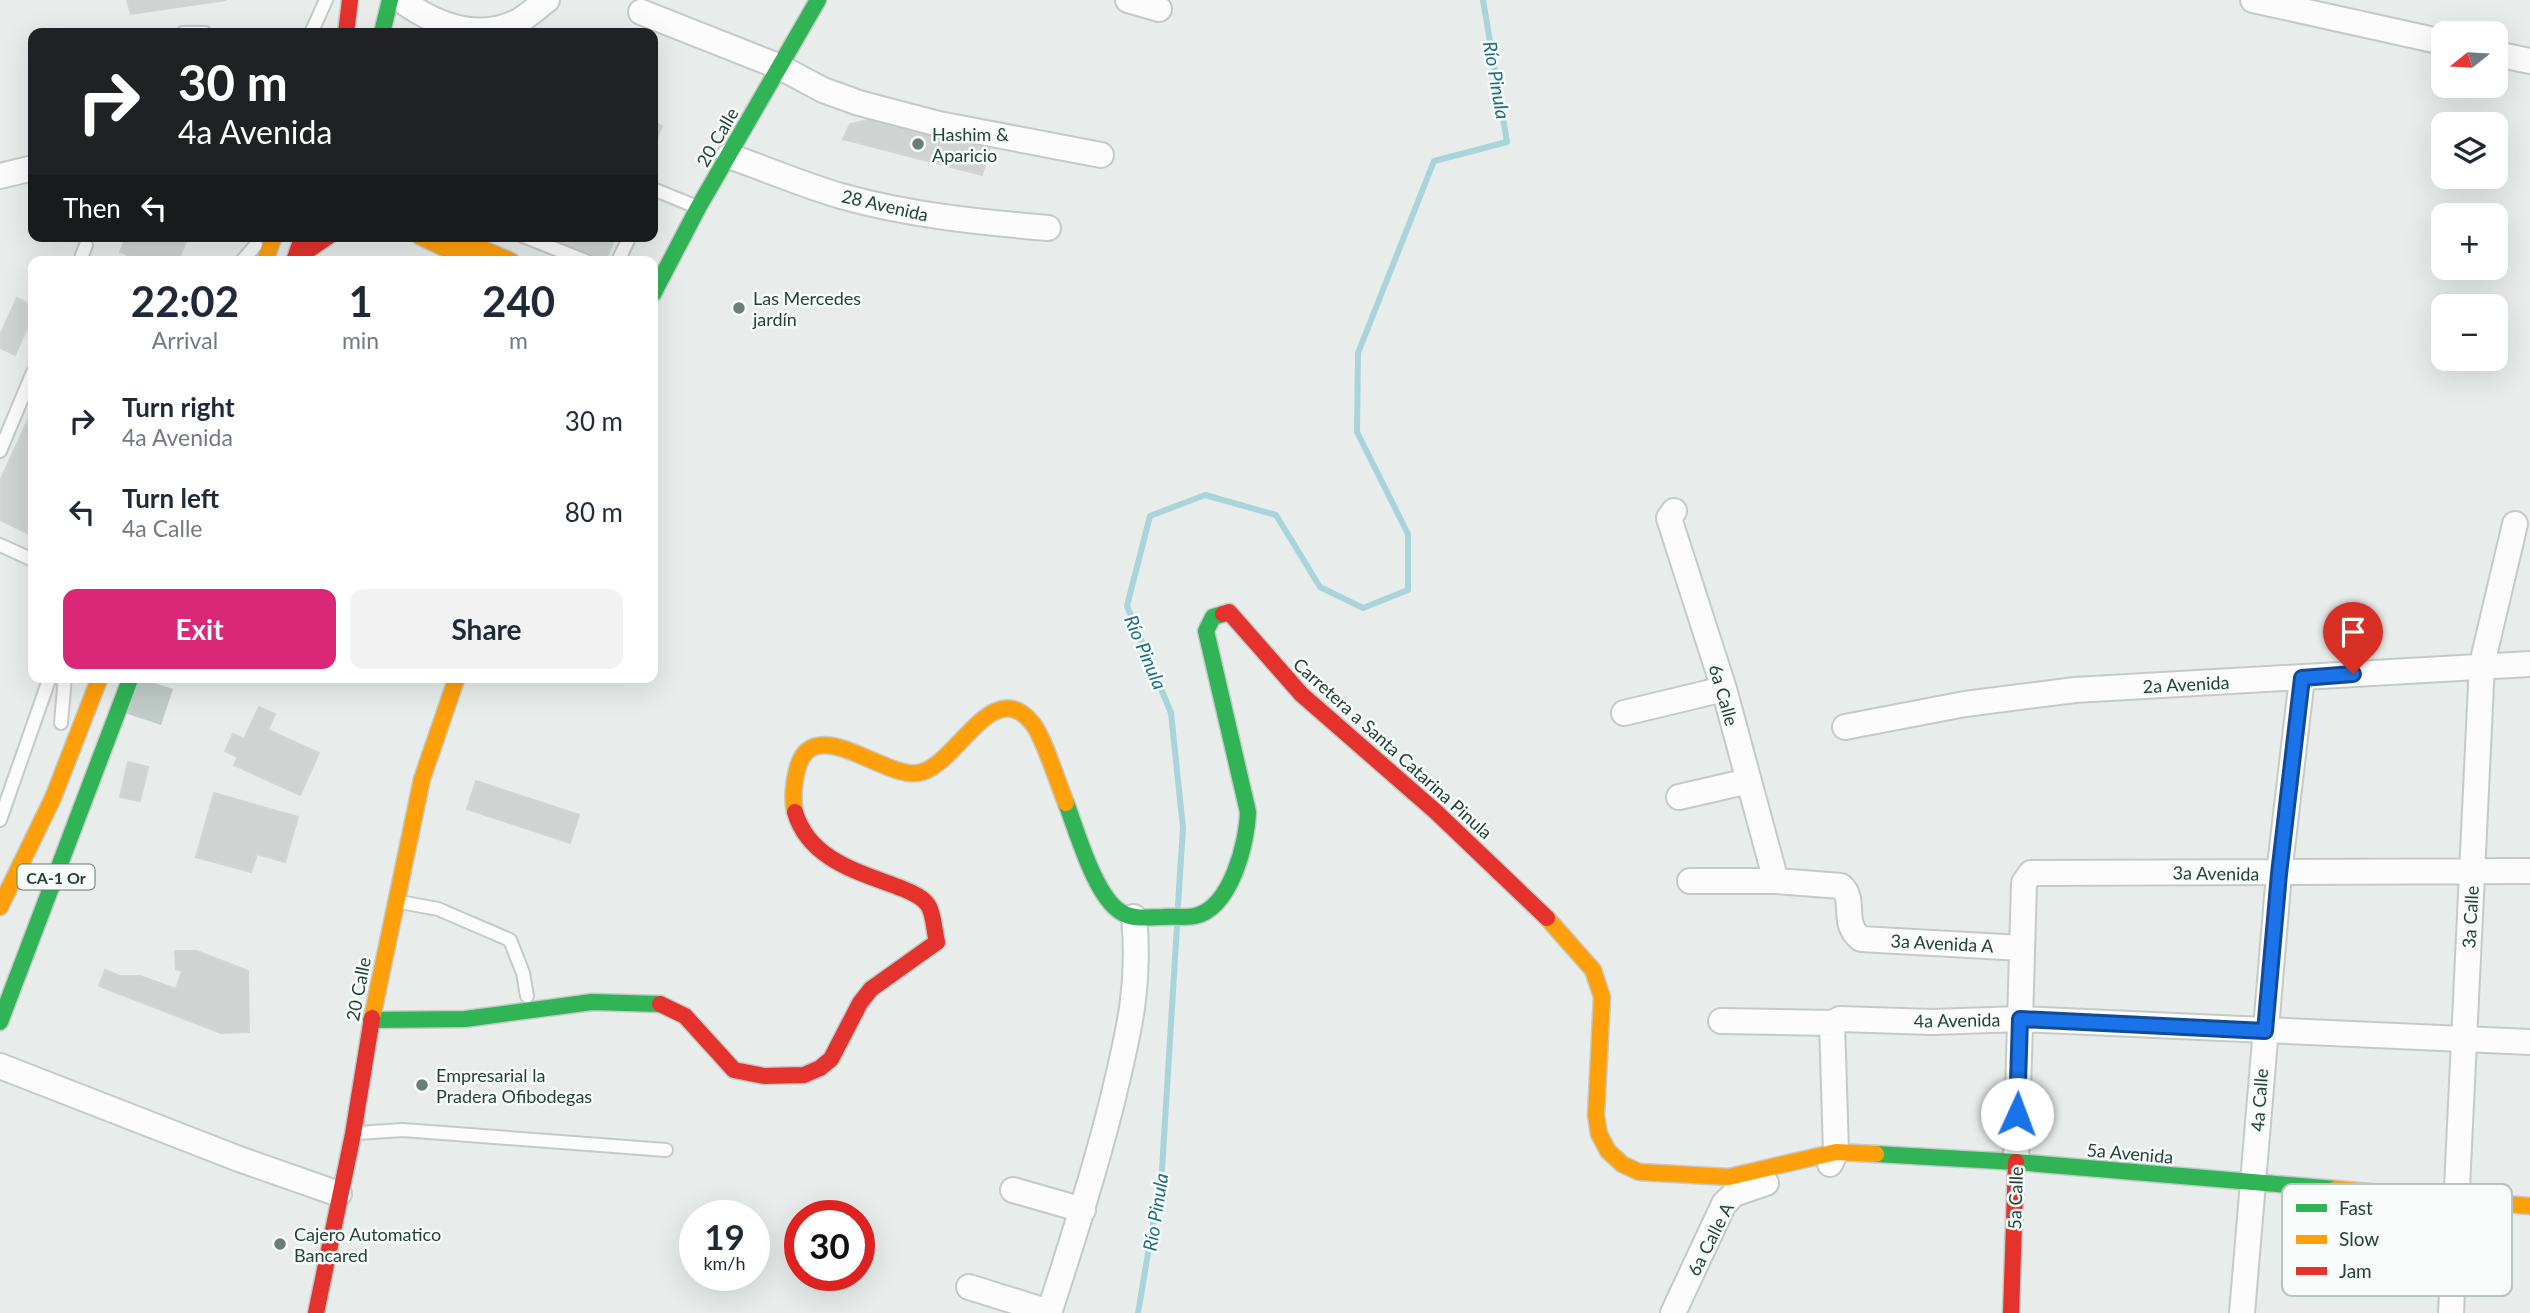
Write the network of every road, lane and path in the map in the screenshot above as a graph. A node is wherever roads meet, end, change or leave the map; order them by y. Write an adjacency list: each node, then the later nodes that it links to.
1 (326, 0): 11 (lane)
2 (350, 0): 12 (main road)
3 (390, 0): 13 (main road)
4 (401, 0): 14 (street)
5 (547, 0): 15 (street)
6 (818, 0): 19 (main road, 20 Calle)
7 (1128, 0): 9 (street)
8 (2253, 0): 16 (street)
9 (1159, 9)
10 (641, 12): 19 (street)
11 (313, 28)
12 (347, 28)
13 (383, 28)
14 (459, 28)
15 (496, 28)
16 (2431, 39)
17 (2508, 56): 18 (street)
18 (2530, 61)
19 (780, 67): 20 (street); 21 (main road, 20 Calle)
20 (1101, 155)
21 (729, 156): 25 (main road, 20 Calle); 26 (street, 28 Avenida)
22 (28, 170): 23 (street)
23 (0, 176)
24 (658, 191): 25 (lane)
25 (698, 208): 39 (main road, 20 Calle)
26 (1048, 228)
27 (258, 242): 34 (lane)
28 (321, 242): 35 (main road)
29 (432, 242): 36 (main road)
30 (467, 242): 37 (main road)
31 (538, 242): 38 (lane)
32 (86, 245): 33 (lane)
33 (82, 256)
34 (246, 256)
35 (301, 256)
36 (461, 256)
37 (499, 256)
38 (573, 256)
39 (658, 284)
40 (28, 384): 41 (lane)
41 (0, 451)
42 (1674, 511): 55 (street, 6a Calle)
43 (2515, 524): 46 (street, 3a Calle)
44 (0, 545): 45 (lane)
45 (28, 558)
46 (2482, 664): 47 (street, 2a Avenida); 48 (street, 2a Avenida); 65 (street, 3a Calle)
47 (2530, 664)
48 (2302, 678): 57 (street, 2a Avenida); 67 (street, 4a Calle)
49 (48, 683): 63 (lane)
50 (64, 683): 58 (lane)
51 (78, 683): 58 (main road)
52 (98, 683): 71 (main road, CA-1 Or)
53 (129, 683): 61 (main road, CA-1 Or)
54 (455, 683): 72 (main road, 20 Calle)
55 (1724, 689): 56 (street); 60 (street, 6a Calle)
56 (1624, 713)
57 (1845, 727)
58 (59, 729)
59 (127, 739): 61 (main road)
60 (1749, 781): 62 (street); 70 (street, 6a Calle)
61 (88, 789): 79 (main road, CA-1 Or)
62 (1679, 797)
63 (0, 820)
64 (24, 822): 71 (main road)
65 (2472, 871): 66 (street, 3a Avenida); 67 (street, 3a Avenida); 82 (street, 3a Calle)
66 (2530, 871)
67 (2279, 874): 68 (street, 3a Avenida); 81 (street, 4a Calle)
68 (2028, 875): 74 (street, 5a Calle)
69 (1690, 881): 70 (street)
70 (1776, 881): 74 (street, 3a Avenida A)
71 (3, 900)
72 (396, 901): 75 (lane); 77 (main road, 20 Calle)
73 (1144, 918): 77 (main road); 89 (main road, Carretera a Santa Catarina Pinula); 97 (street)
74 (2022, 948): 76 (street, 5a Calle)
75 (527, 996)
76 (2020, 1019): 80 (street, 4a Avenida); 81 (street, 4a Avenida); 88 (street, 5a Calle)
77 (371, 1020): 85 (main road, 20 Calle)
78 (1721, 1021): 80 (street, 4a Avenida)
79 (0, 1023)
80 (1832, 1023): 87 (street)
81 (2265, 1031): 82 (street, 4a Avenida); 90 (street, 4a Calle)
82 (2464, 1040): 83 (street, 4a Avenida); 91 (street, 3a Calle)
83 (2530, 1042)
84 (0, 1066): 94 (street)
85 (353, 1134): 86 (lane); 94 (main road, 20 Calle)
86 (666, 1150)
87 (1836, 1153): 88 (main road, 5a Avenida); 89 (main road, 5a Avenida); 101 (street, 6a Calle A)
88 (2016, 1162): 90 (main road, 5a Avenida); 102 (main road, 5a Calle)
89 (1729, 1177)
90 (2253, 1183): 92 (main road, 5a Avenida); 103 (street, 4a Calle)
91 (2457, 1184)
92 (2282, 1185)
93 (1013, 1190): 97 (street)
94 (340, 1194): 100 (main road, 20 Calle)
95 (2512, 1204): 96 (main road, 5a Avenida)
96 (2530, 1206)
97 (1083, 1210): 99 (street)
98 (969, 1287): 99 (street)
99 (1049, 1312)
100 (316, 1313)
101 (1673, 1313)
102 (2011, 1313)
103 (2242, 1313)

